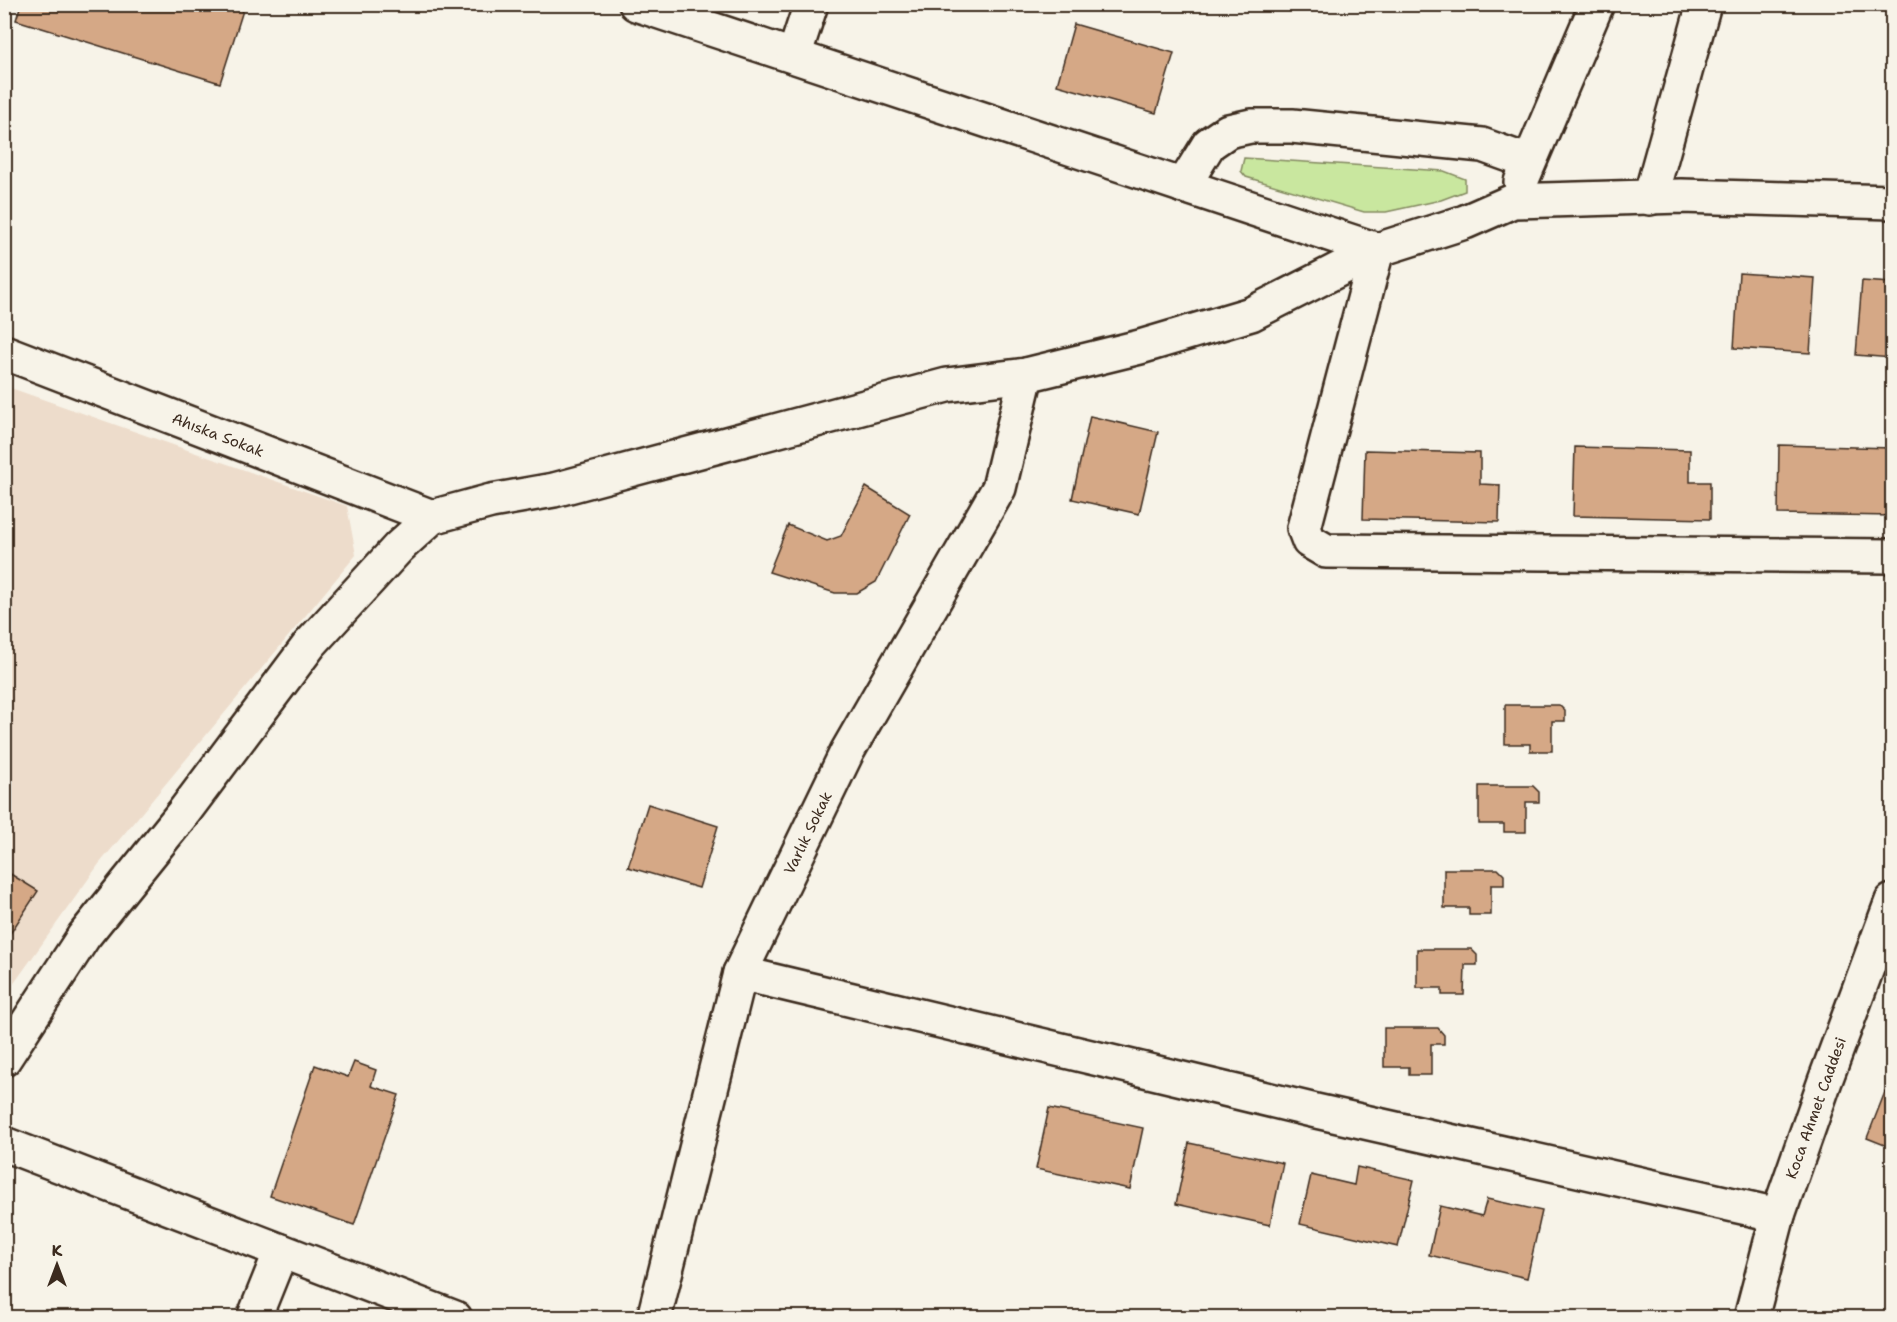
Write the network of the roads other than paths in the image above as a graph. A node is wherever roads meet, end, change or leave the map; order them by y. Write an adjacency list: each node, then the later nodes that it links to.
1 (636, 4): 5 (street)
2 (811, 4): 6 (street)
3 (1597, 4): 7 (street)
4 (1704, 4): 9 (street)
5 (695, 14): 6 (street)
6 (794, 56): 8 (street)
7 (1529, 162): 8 (street); 10 (street)
8 (1183, 186): 12 (street)
9 (1650, 198): 10 (street); 11 (street)
10 (1513, 201): 12 (street)
11 (1893, 202)
12 (1377, 250): 14 (street); 16 (street)
13 (4, 352): 15 (street, Ahıska Sokak)
14 (1026, 375): 15 (street); 18 (street, Varlık Sokak)
15 (432, 517): 19 (street)
16 (1893, 556)
17 (1890, 918): 21 (street, Koca Ahmet Caddesi)
18 (740, 973): 21 (street); 25 (street, Varlık Sokak)
19 (4, 1059)
20 (4, 1144): 22 (street)
21 (1778, 1215): 26 (street, Koca Ahmet Caddesi)
22 (281, 1251): 23 (street); 24 (street)
23 (254, 1317)
24 (455, 1317)
25 (654, 1317)
26 (1751, 1317)

